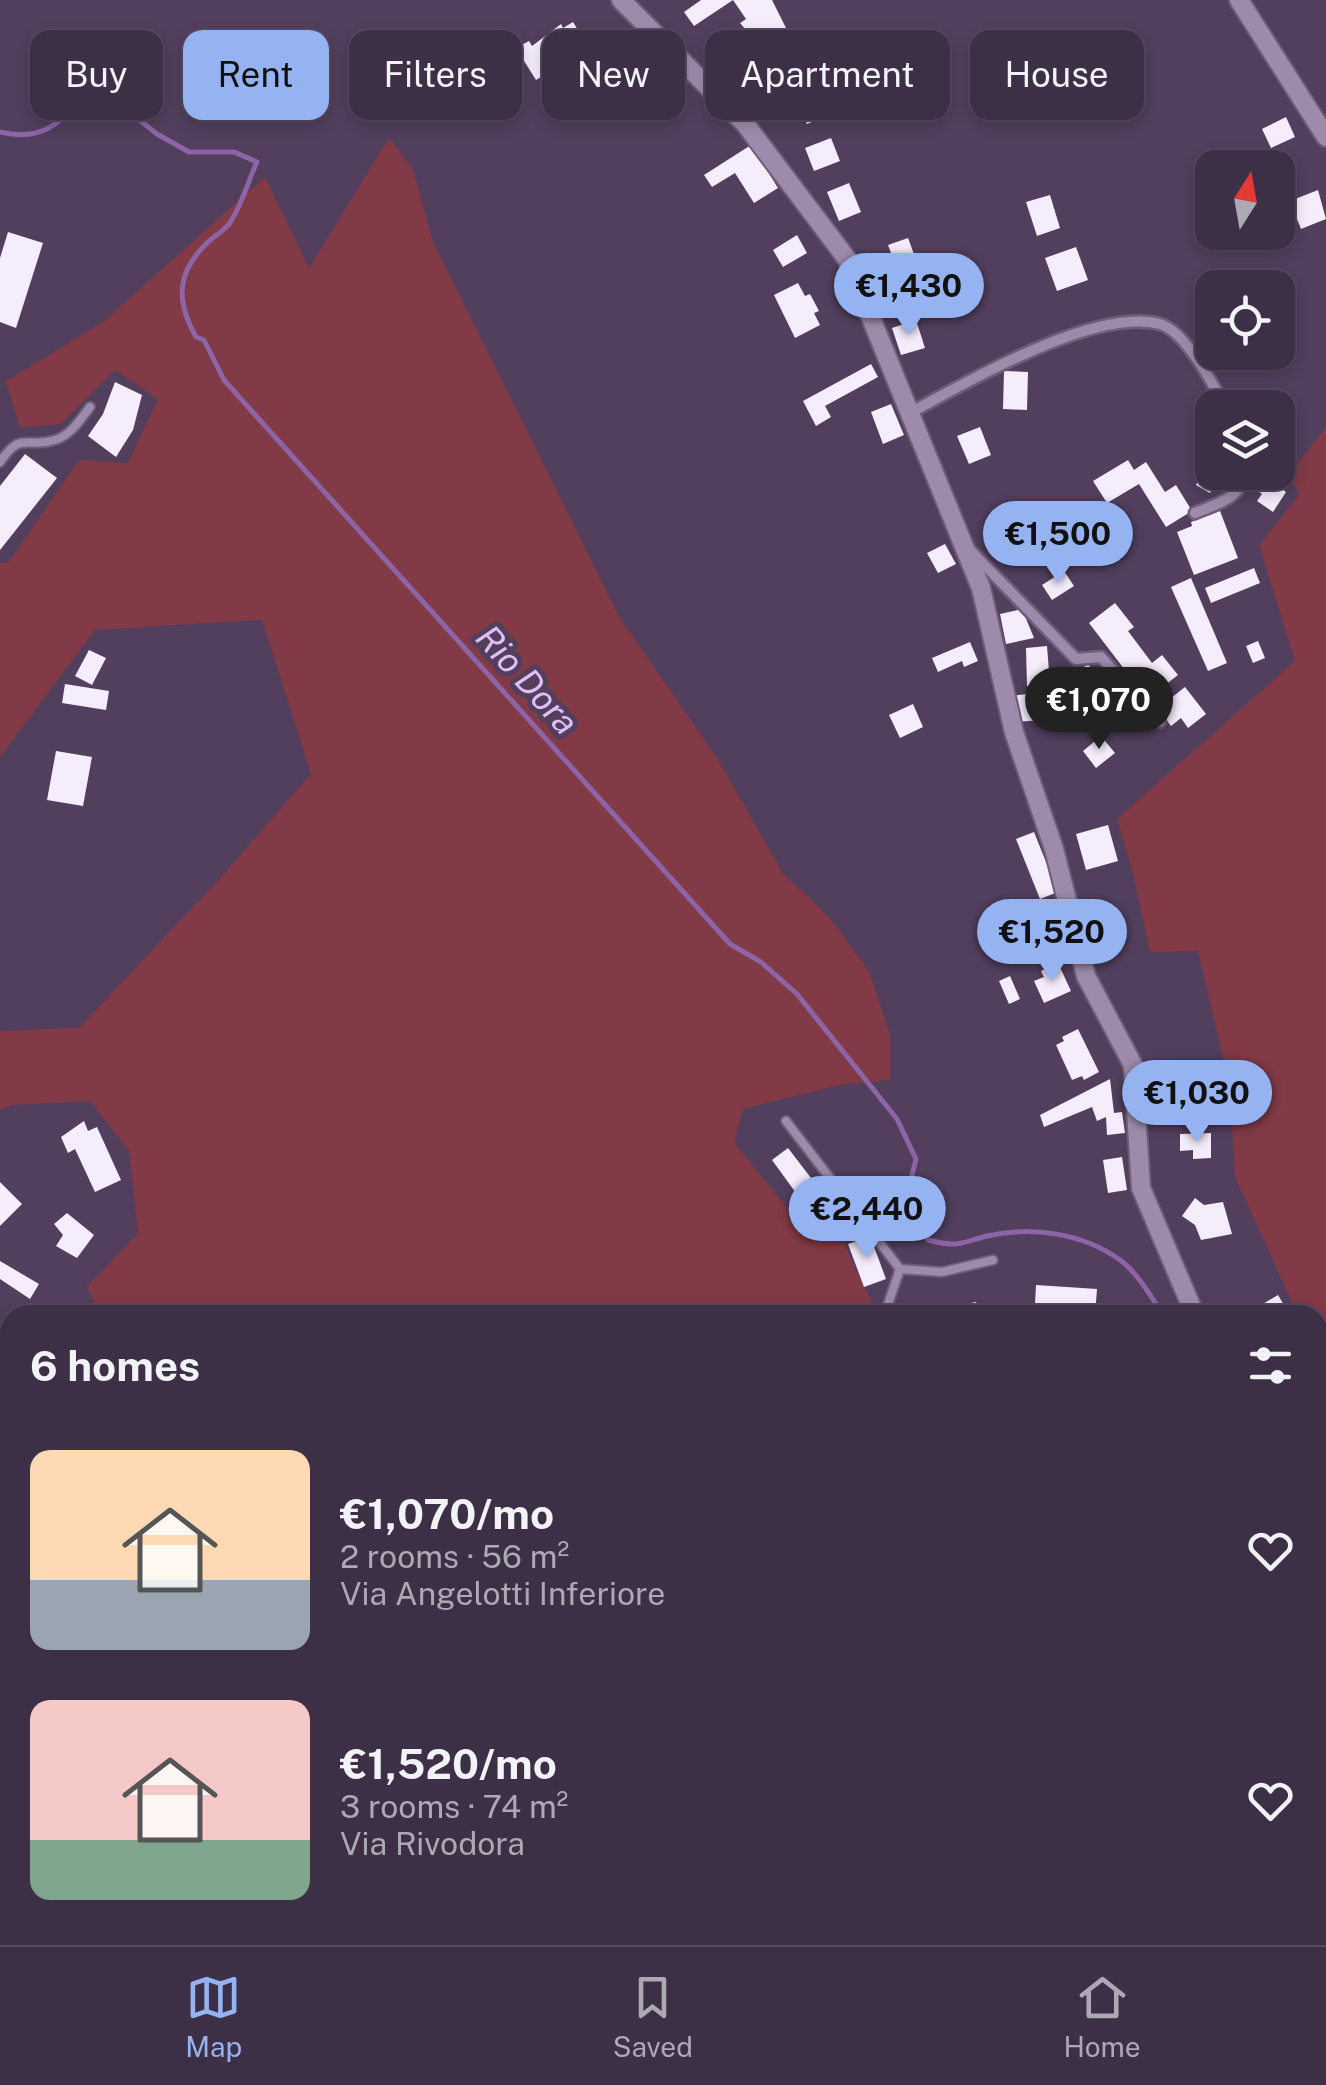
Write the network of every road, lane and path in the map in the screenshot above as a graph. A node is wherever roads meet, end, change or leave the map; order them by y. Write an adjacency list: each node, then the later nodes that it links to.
1 (621, 0): 6 (street)
2 (1239, 0): 3 (street)
3 (1326, 138)
4 (1214, 390): 6 (street)
5 (90, 407): 7 (lane)
6 (910, 413): 10 (street)
7 (0, 462)
8 (1238, 490): 9 (street)
9 (1195, 513)
10 (964, 545): 11 (street); 16 (street)
11 (1160, 722)
12 (786, 1121): 14 (lane)
13 (993, 1260): 14 (lane)
14 (900, 1270): 15 (lane)
15 (888, 1305)
16 (1191, 1305)

